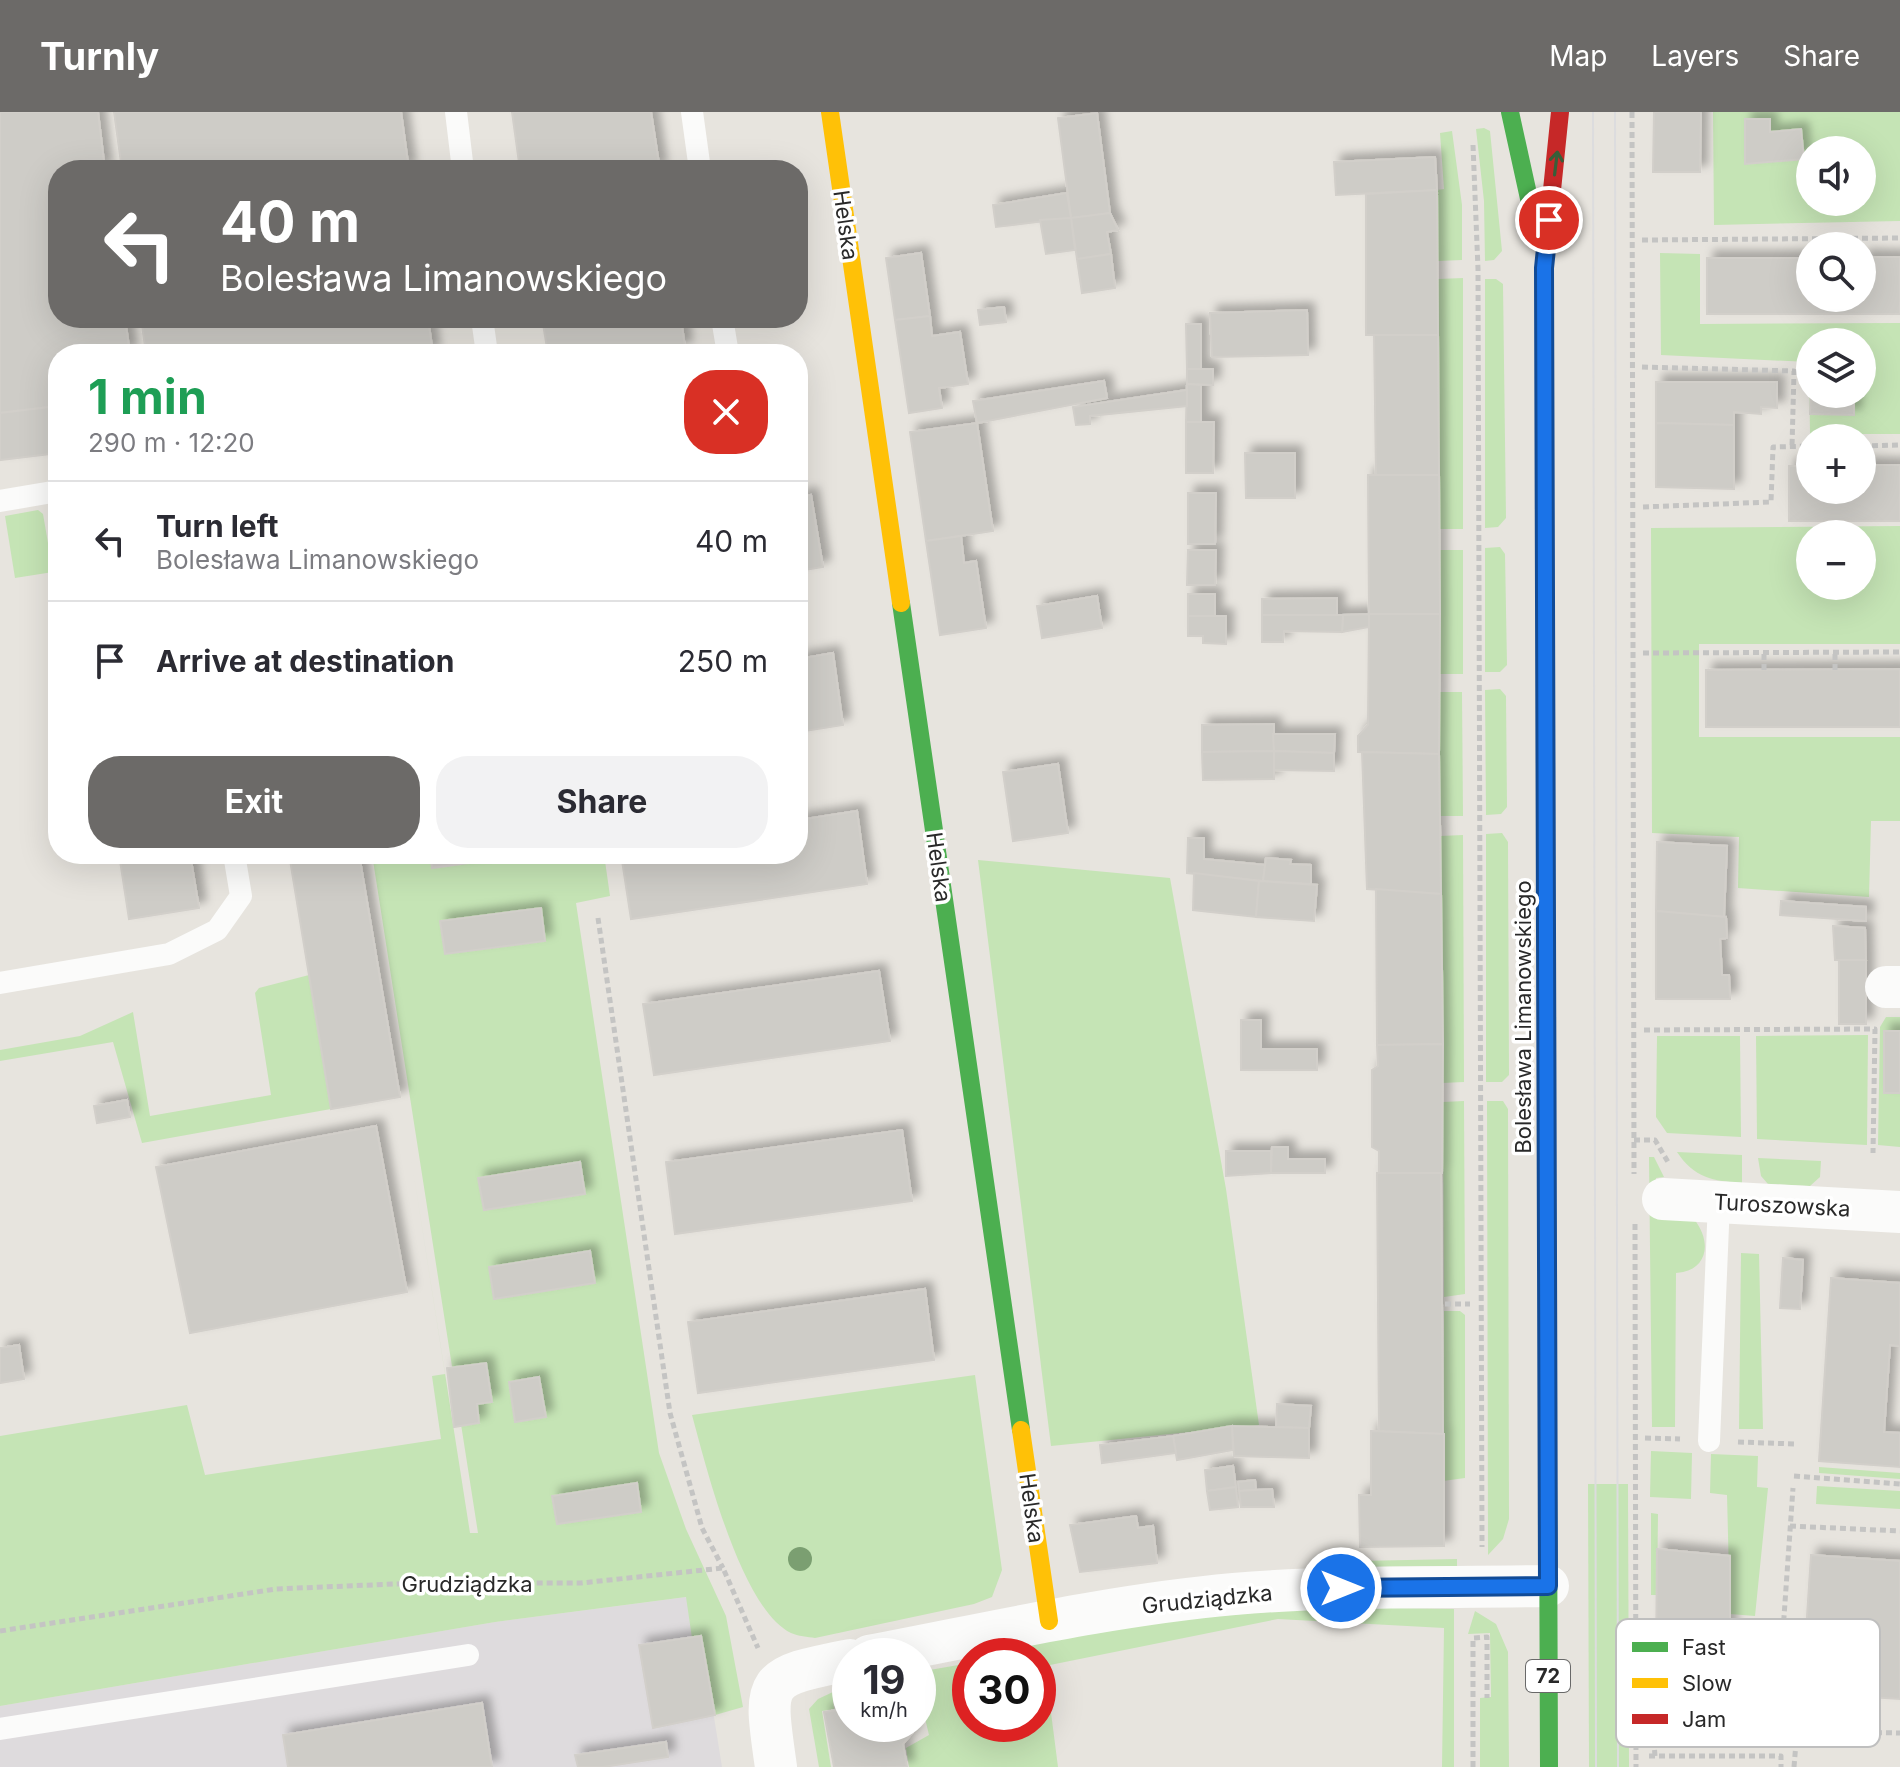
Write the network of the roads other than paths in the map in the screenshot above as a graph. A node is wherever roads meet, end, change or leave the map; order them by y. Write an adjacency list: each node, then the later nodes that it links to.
1 (456, 112): 6 (lane)
2 (692, 112): 7 (lane)
3 (830, 112): 18 (main road, Helska)
4 (1510, 112): 8 (main road, Bolesława Limanowskiego / 72)
5 (1560, 112): 8 (main road, Bolesława Limanowskiego / 72, one-way to 5)
6 (462, 160)
7 (699, 160)
8 (1544, 268): 17 (main road, Bolesława Limanowskiego / 72)
9 (48, 493): 10 (lane)
10 (0, 501)
11 (236, 864): 12 (lane)
12 (0, 983)
13 (1644, 1201): 14 (street, Turoszowska)
14 (1719, 1202): 15 (street, Turoszowska); 16 (lane)
15 (1900, 1212)
16 (1709, 1441)
17 (1548, 1586): 18 (street, Grudziądzka); 24 (main road, Bolesława Limanowskiego / 72)
18 (1049, 1621): 19 (street, Grudziądzka)
19 (936, 1643)
20 (468, 1655): 22 (lane)
21 (832, 1663): 23 (street)
22 (0, 1729)
23 (776, 1767)
24 (1549, 1767)

